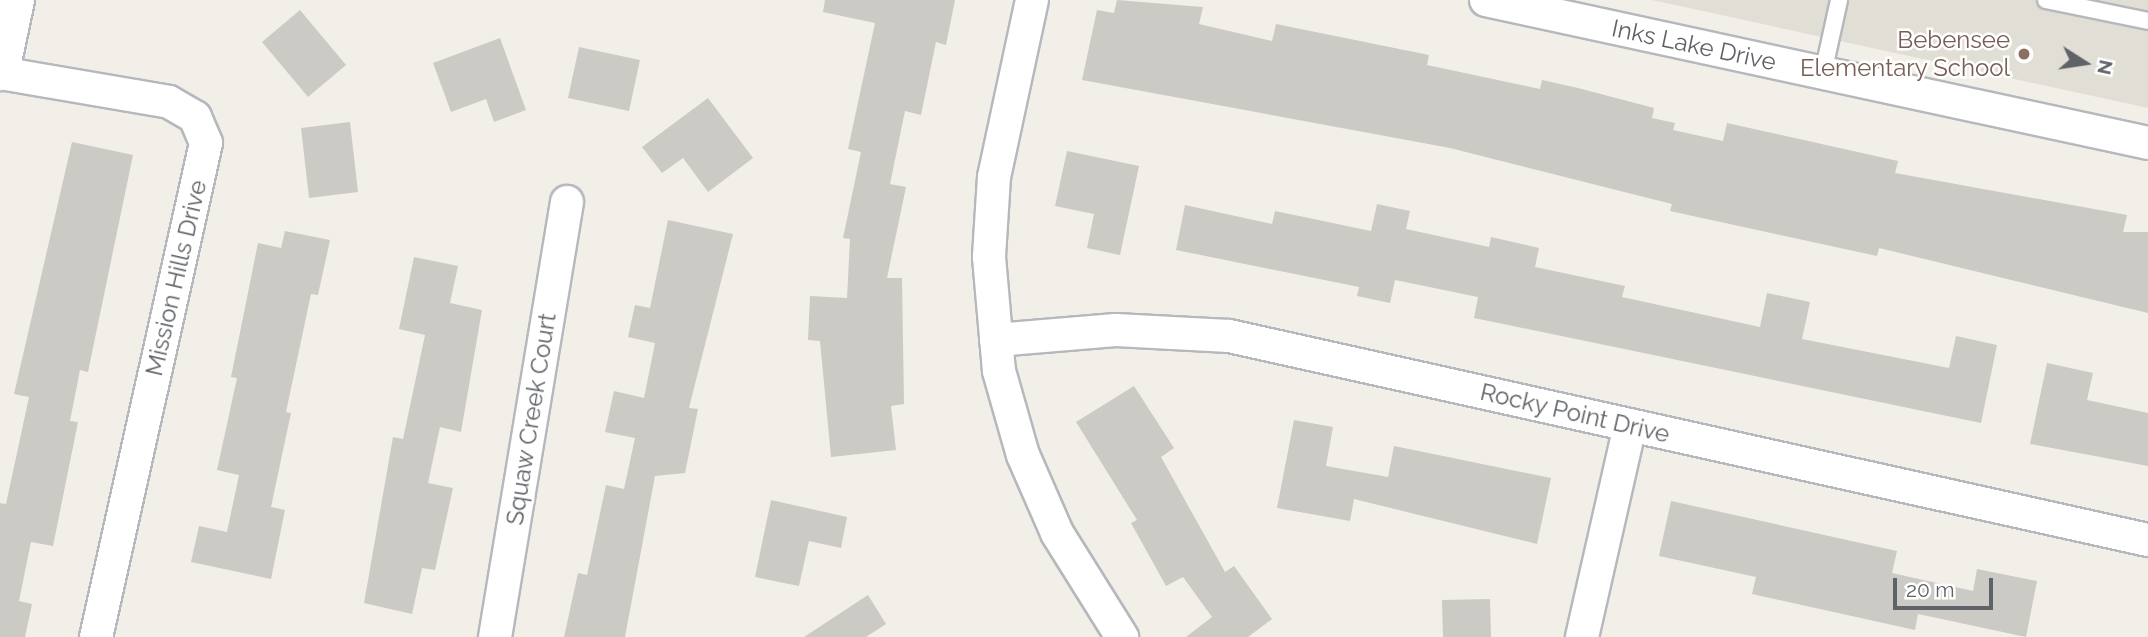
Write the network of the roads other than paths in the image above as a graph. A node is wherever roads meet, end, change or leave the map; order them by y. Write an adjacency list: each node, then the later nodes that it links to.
1 (15, 0): 7 (main road)
2 (1032, 0): 11 (street)
3 (1486, 0): 8 (street, Inks Lake Drive)
4 (1839, 0): 8 (lane)
5 (2046, 0): 6 (lane)
6 (2148, 22)
7 (0, 72): 14 (street, Mission Hills Drive)
8 (1823, 73): 9 (street, Inks Lake Drive)
9 (2148, 143)
10 (567, 201): 15 (street, Squaw Creek Court)
11 (996, 340): 12 (street, Rocky Point Drive); 16 (street)
12 (1630, 425): 13 (street, Rocky Point Drive); 17 (street)
13 (2148, 540)
14 (96, 637)
15 (495, 637)
16 (1122, 637)
17 (1582, 637)

